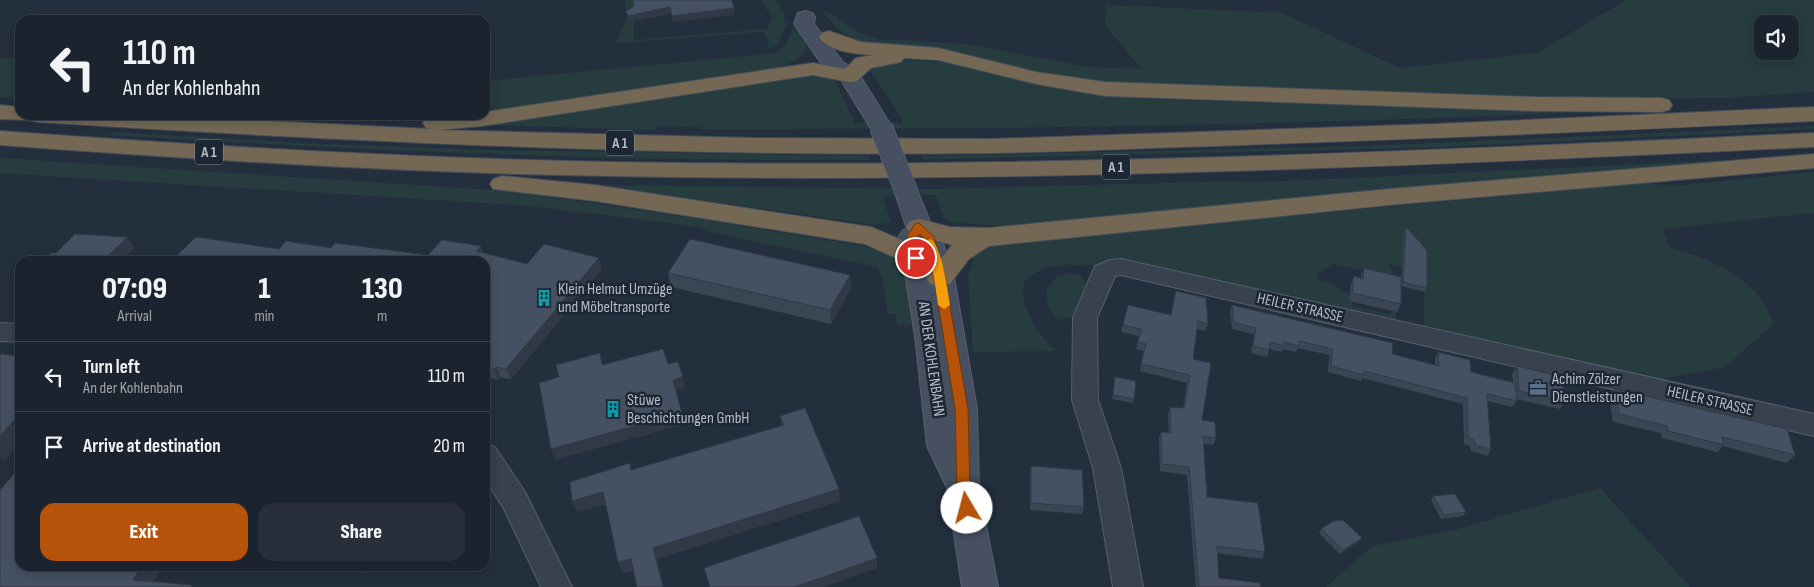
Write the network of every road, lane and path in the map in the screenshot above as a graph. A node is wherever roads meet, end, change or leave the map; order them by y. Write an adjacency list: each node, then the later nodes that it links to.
1 (791, 0): 2 (main road, AN DER KOHLENBAHN)
2 (823, 40): 3 (highway); 4 (highway); 5 (main road, AN DER KOHLENBAHN)
3 (968, 62): 5 (highway); 6 (highway)
4 (779, 73): 5 (highway); 10 (highway)
5 (849, 76): 18 (main road, AN DER KOHLENBAHN, bridge)
6 (1814, 109)
7 (0, 112): 8 (highway)
8 (15, 114)
9 (1814, 114): 13 (highway, A 1)
10 (490, 118)
11 (112, 120): 13 (highway, A 1)
12 (458, 120): 13 (highway)
13 (247, 129)
14 (0, 138): 17 (highway, A 1)
15 (1814, 140): 17 (highway, A 1)
16 (1814, 161): 20 (highway)
17 (418, 162): 19 (highway)
18 (914, 214): 19 (highway); 20 (highway); 21 (main road, AN DER KOHLENBAHN); 22 (main road, AN DER KOHLENBAHN)
19 (871, 236): 21 (highway)
20 (988, 237): 22 (highway)
21 (916, 258): 27 (main road, AN DER KOHLENBAHN)
22 (940, 277): 27 (main road, AN DER KOHLENBAHN)
23 (0, 332): 24 (street)
24 (15, 333)
25 (1814, 425): 30 (street, HEILER STRASSE)
26 (490, 462): 28 (street)
27 (963, 489): 29 (main road, AN DER KOHLENBAHN)
28 (557, 587)
29 (980, 587)
30 (1128, 587)

